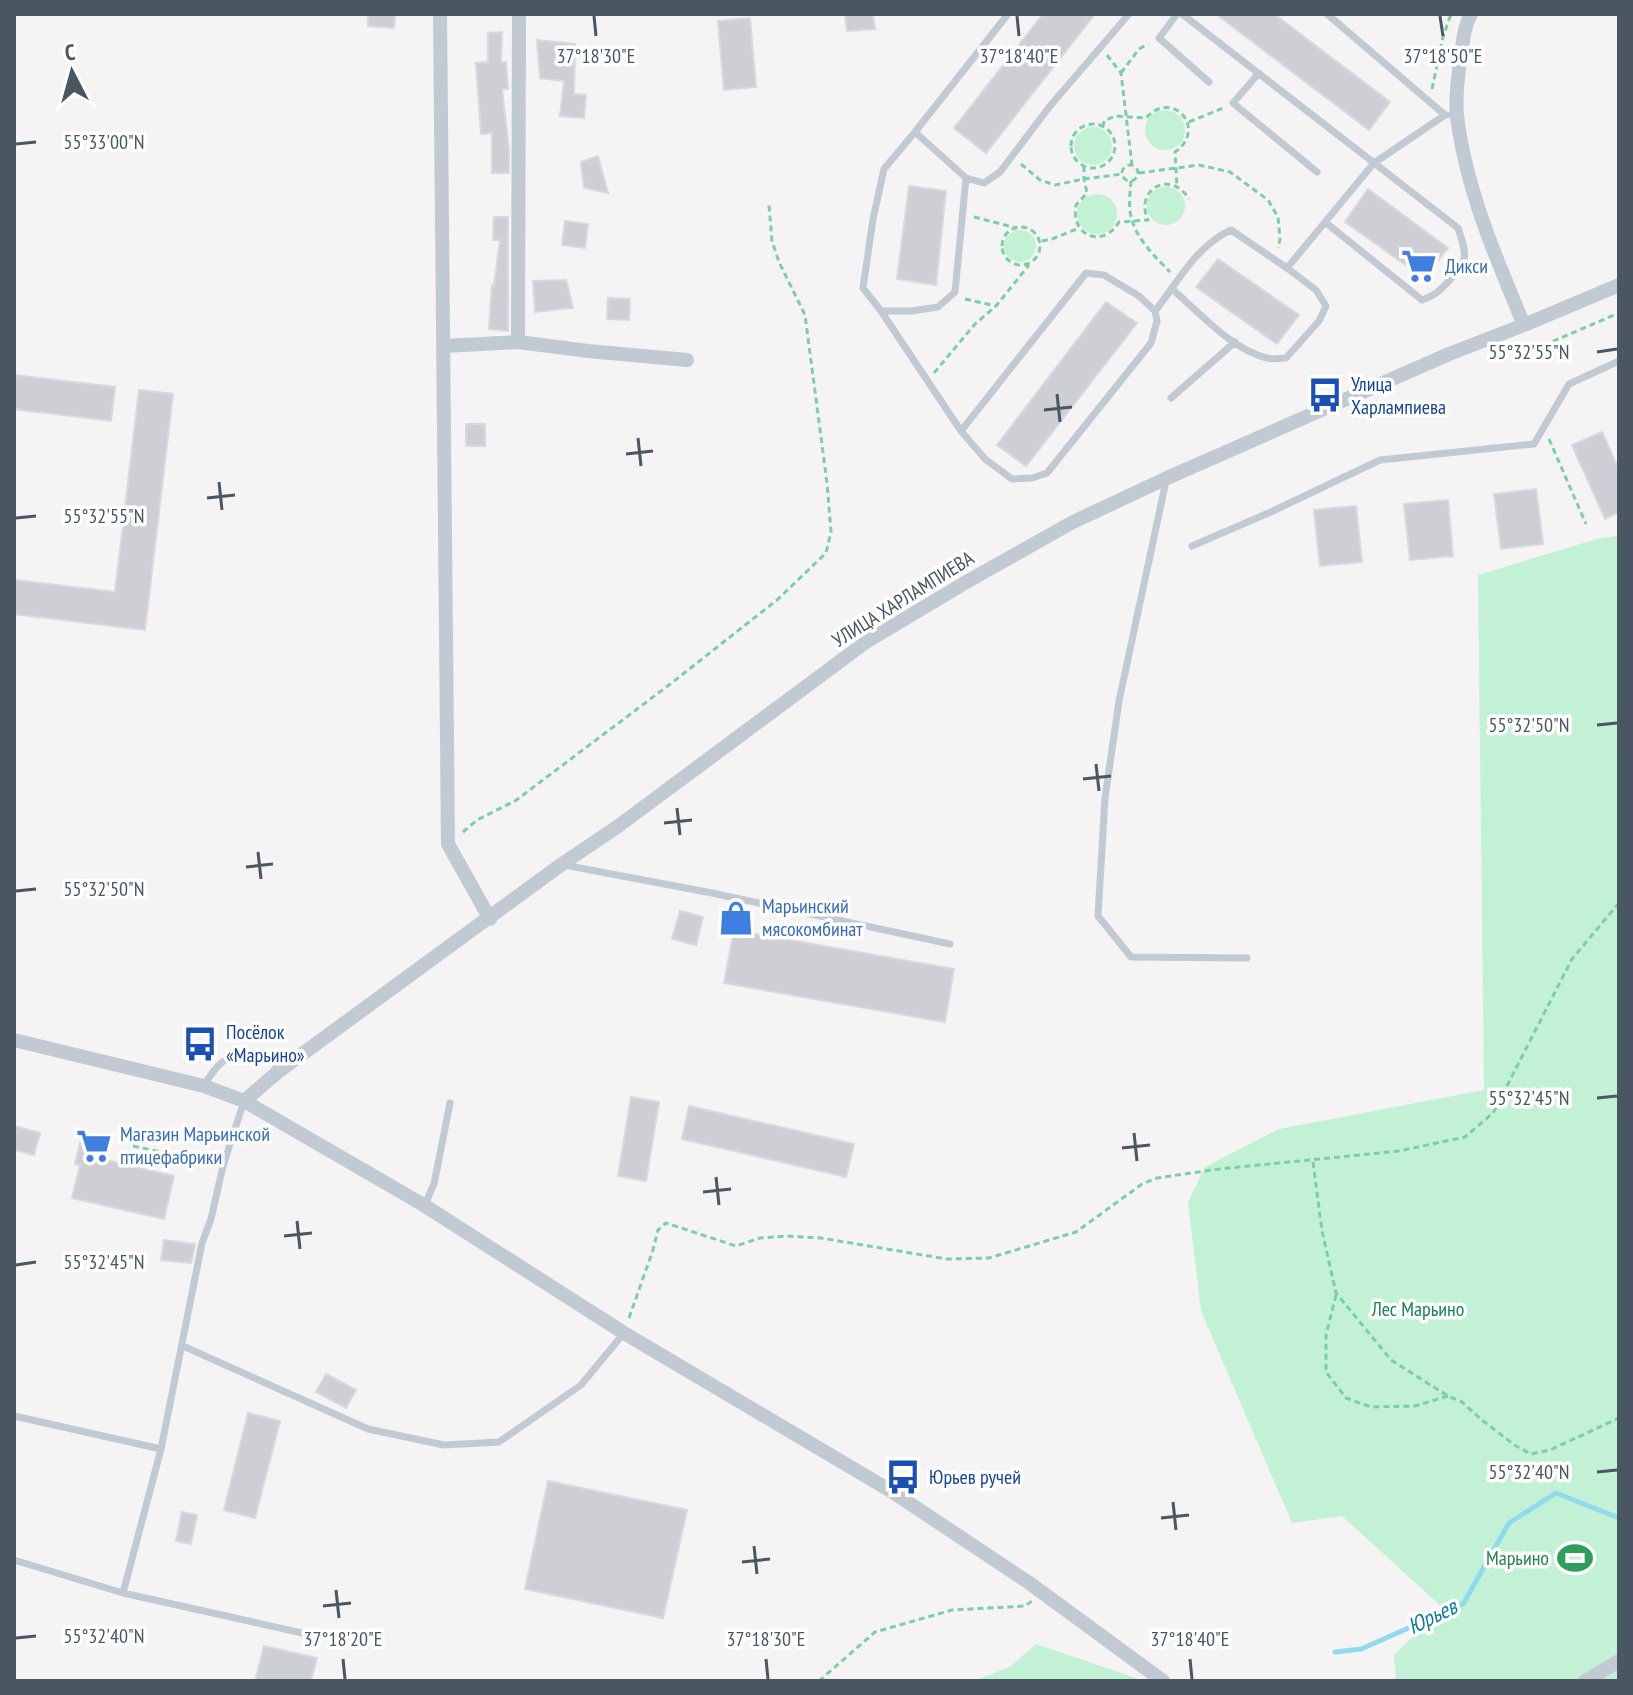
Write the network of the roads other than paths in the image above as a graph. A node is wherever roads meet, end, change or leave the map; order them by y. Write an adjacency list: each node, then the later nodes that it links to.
1 (440, 14): 24 (street)
2 (519, 14): 22 (street)
3 (1008, 14): 11 (lane)
4 (1129, 14): 14 (lane)
5 (1180, 14): 8 (lane); 9 (lane)
6 (1327, 14): 10 (lane)
7 (1471, 14): 10 (street)
8 (1259, 73): 12 (lane); 13 (lane)
9 (1209, 82)
10 (1451, 114): 12 (lane); 21 (street)
11 (915, 132): 14 (lane); 19 (lane)
12 (1374, 163): 15 (lane); 15 (lane)
13 (1317, 172)
14 (966, 178): 19 (lane)
15 (1325, 222): 16 (lane)
16 (1287, 268): 18 (lane); 23 (lane)
17 (1619, 285): 21 (street, УЛИЦА ХАРЛАМПИЕВА)
18 (1172, 289): 20 (lane); 23 (lane)
19 (881, 311): 28 (lane)
20 (1155, 311): 28 (lane); 28 (lane)
21 (1524, 325): 29 (street, УЛИЦА ХАРЛАМПИЕВА)
22 (518, 342): 24 (street); 25 (street)
23 (1235, 342): 27 (lane)
24 (444, 346): 32 (street)
25 (687, 360)
26 (1619, 361): 30 (lane)
27 (1171, 398)
28 (961, 431)
29 (1167, 478): 31 (street, УЛИЦА ХАРЛАМПИЕВА); 34 (lane)
30 (1192, 546)
31 (562, 864): 32 (street, УЛИЦА ХАРЛАМПИЕВА); 33 (lane)
32 (490, 919): 36 (street, УЛИЦА ХАРЛАМПИЕВА)
33 (950, 944)
34 (1247, 958)
35 (14, 1040): 37 (street)
36 (279, 1071): 37 (lane); 38 (street, УЛИЦА ХАРЛАМПИЕВА)
37 (204, 1086): 38 (street)
38 (244, 1101): 40 (street); 42 (lane)
39 (450, 1103): 40 (lane)
40 (422, 1204): 41 (street)
41 (624, 1333): 42 (lane); 49 (street)
42 (183, 1346): 44 (lane)
43 (14, 1416): 44 (lane)
44 (161, 1449): 46 (lane)
45 (14, 1560): 46 (lane)
46 (123, 1593): 47 (lane)
47 (320, 1637)
48 (1619, 1661): 50 (street)
49 (1163, 1681)
50 (1585, 1681)

